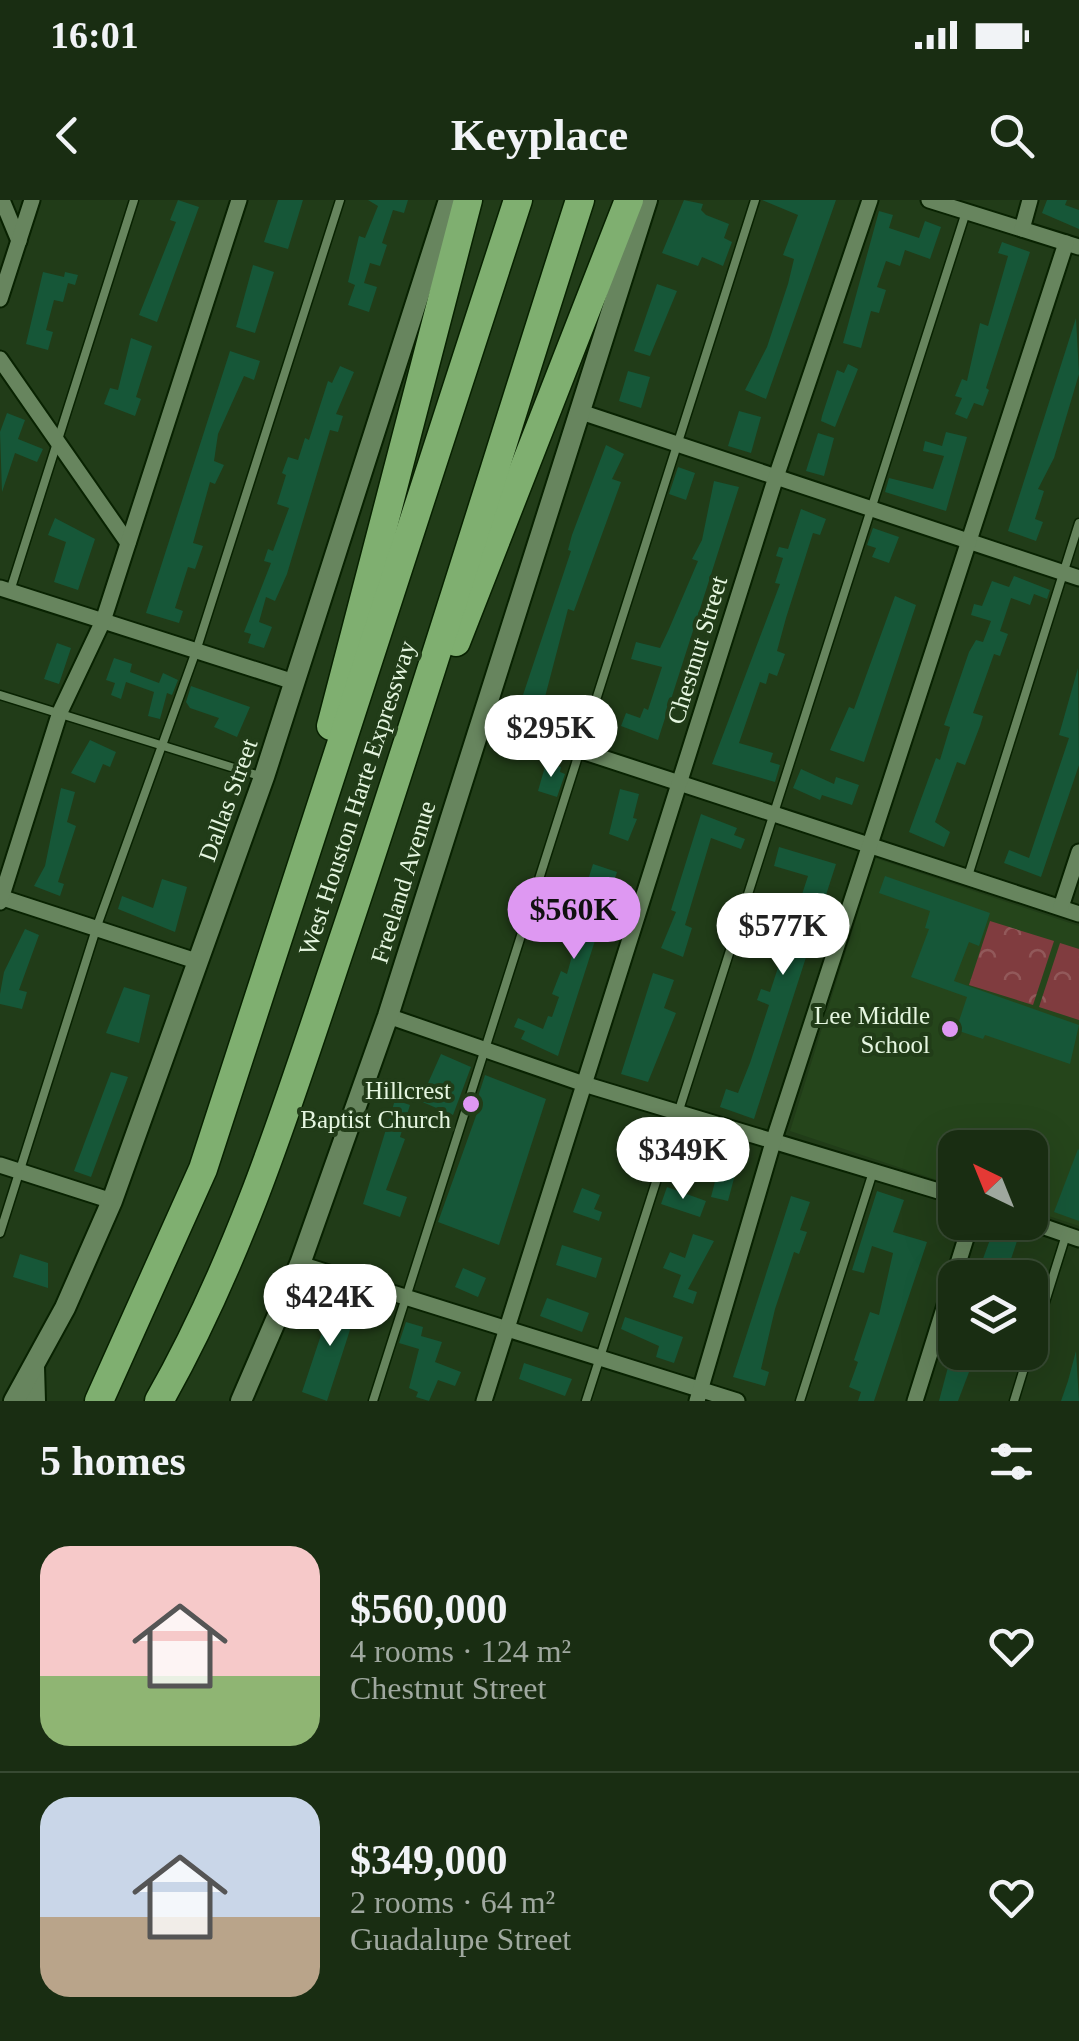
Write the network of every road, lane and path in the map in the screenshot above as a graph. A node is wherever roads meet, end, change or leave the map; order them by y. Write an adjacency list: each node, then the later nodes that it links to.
1 (2, 200): 18 (street)
2 (32, 200): 18 (street)
3 (134, 200): 23 (lane)
4 (239, 200): 29 (street)
5 (340, 200): 33 (lane)
6 (449, 200): 34 (main road, Dallas Street)
7 (468, 200): 52 (highway)
8 (518, 200): 52 (highway, West Houston Harte Expressway)
9 (580, 200): 46 (highway, West Houston Harte Expressway)
10 (629, 200): 46 (highway)
11 (648, 200): 22 (main road, Freeland Avenue)
12 (755, 200): 24 (lane)
13 (870, 200): 25 (street, Chestnut Street)
14 (928, 200): 16 (street)
15 (1030, 200): 17 (street)
16 (966, 212): 17 (street); 26 (lane)
17 (1022, 229): 19 (street)
18 (18, 241): 20 (street)
19 (1073, 245): 28 (street)
20 (0, 299)
21 (0, 359): 23 (street)
22 (578, 411): 24 (street); 37 (main road, Freeland Avenue)
23 (56, 440): 29 (street); 31 (lane)
24 (677, 446): 25 (street); 39 (lane)
25 (775, 480): 26 (street); 41 (street, Chestnut Street)
26 (871, 509): 28 (street); 42 (lane)
27 (1079, 524): 30 (lane)
28 (970, 539): 30 (street); 43 (street)
29 (128, 544): 32 (street)
30 (1071, 576): 45 (lane)
31 (5, 590): 32 (street)
32 (103, 621): 33 (street); 36 (street)
33 (196, 651): 34 (street); 38 (lane)
34 (294, 682): 40 (main road, Dallas Street)
35 (0, 695): 36 (lane)
36 (60, 712): 38 (lane); 47 (street)
37 (481, 718): 39 (street); 53 (main road, Freeland Avenue)
38 (161, 747): 40 (lane); 50 (lane)
39 (580, 750): 41 (street); 54 (lane)
40 (264, 777): 51 (main road, Dallas Street)
41 (683, 783): 42 (street); 55 (street, Chestnut Street)
42 (774, 812): 43 (street); 56 (lane)
43 (873, 844): 45 (street); 57 (street)
44 (1079, 852): 48 (street)
45 (968, 876): 48 (street)
46 (363, 881): 78 (highway, West Houston Harte Expressway)
47 (0, 899): 50 (street)
48 (1061, 907): 49 (street)
49 (1079, 914)
50 (97, 926): 51 (street); 60 (lane)
51 (196, 961): 62 (main road, Dallas Street)
52 (267, 972): 75 (highway, West Houston Harte Expressway)
53 (388, 1016): 54 (street); 67 (main road, Freeland Avenue)
54 (485, 1050): 55 (street); 68 (lane)
55 (587, 1085): 56 (street); 70 (street, Chestnut Street)
56 (678, 1112): 57 (street); 71 (lane)
57 (774, 1139): 59 (street); 74 (street)
58 (0, 1165): 60 (street)
59 (873, 1170): 61 (street); 84 (lane)
60 (20, 1172): 62 (street); 64 (lane)
61 (938, 1191)
62 (112, 1201): 72 (main road, Dallas Street)
63 (1048, 1228): 65 (street)
64 (0, 1233)
65 (1073, 1237): 69 (lane)
66 (966, 1240): 85 (street)
67 (300, 1264): 68 (street); 79 (main road, Freeland Avenue)
68 (406, 1298): 70 (street); 80 (lane)
69 (1048, 1303)
70 (507, 1329): 71 (street); 81 (street, Chestnut Street)
71 (600, 1358): 74 (street); 82 (lane)
72 (34, 1365): 76 (main road, Dallas Street); 77 (main road)
73 (1024, 1370): 86 (lane)
74 (699, 1395): 83 (street)
75 (100, 1400)
76 (14, 1401)
77 (36, 1401)
78 (160, 1401)
79 (241, 1401)
80 (373, 1401)
81 (484, 1401)
82 (586, 1401)
83 (737, 1401)
84 (800, 1401)
85 (915, 1401)
86 (1014, 1401)

